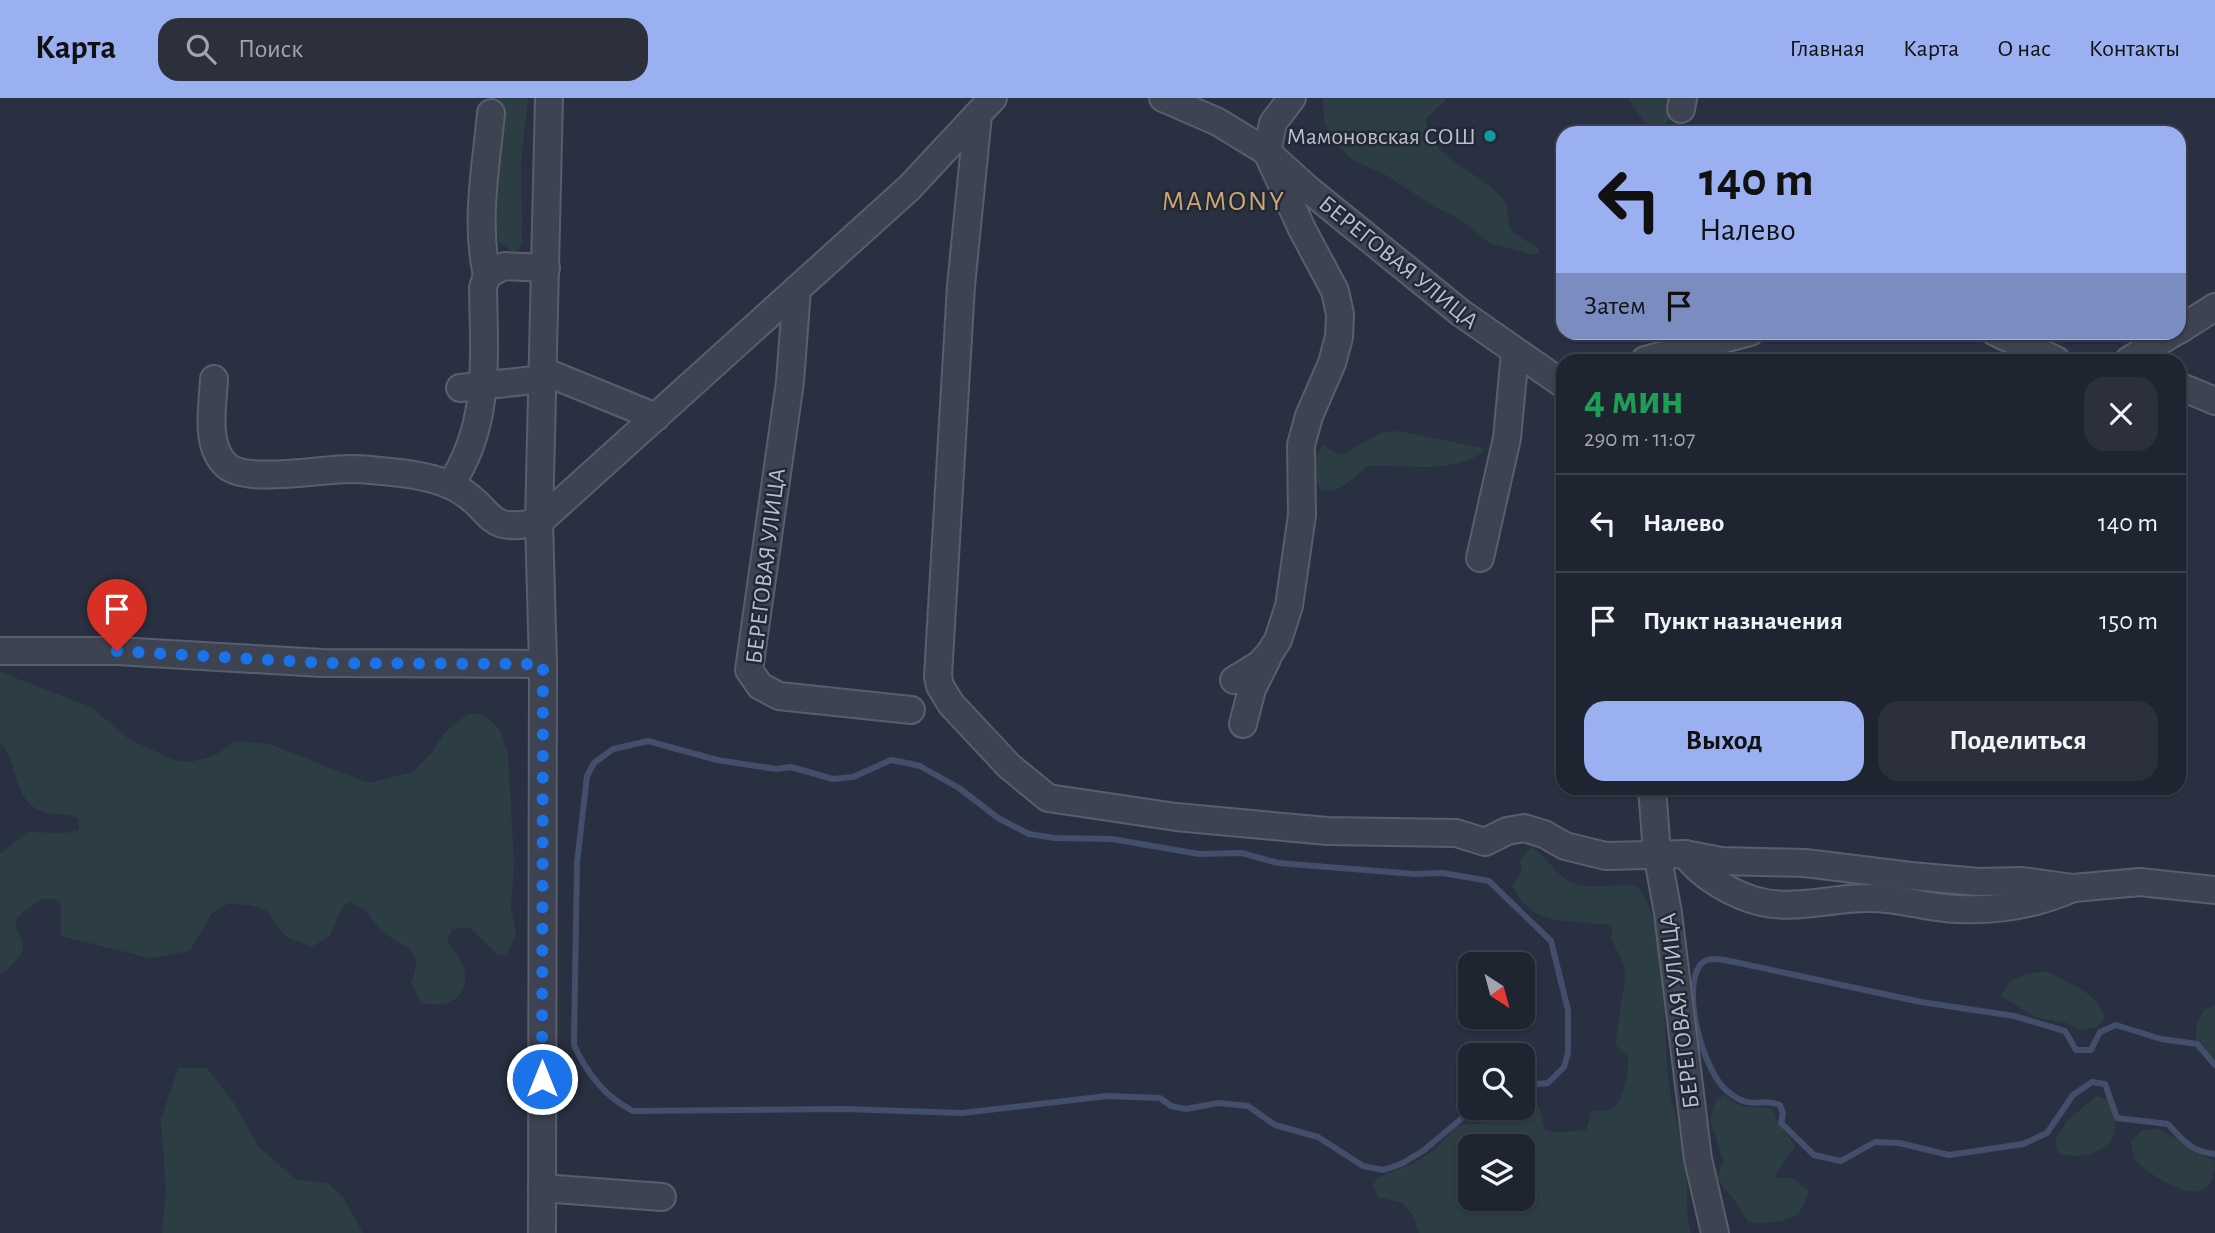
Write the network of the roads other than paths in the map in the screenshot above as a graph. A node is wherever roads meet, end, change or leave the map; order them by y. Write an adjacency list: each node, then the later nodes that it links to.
1 (549, 98): 7 (street)
2 (1163, 98): 6 (street, БЕРЕГОВАЯ УЛИЦА)
3 (1292, 98): 6 (street)
4 (986, 106): 9 (street); 36 (street)
5 (491, 113): 8 (street)
6 (1267, 152): 15 (street, БЕРЕГОВАЯ УЛИЦА); 30 (street)
7 (546, 268): 8 (street); 19 (street)
8 (487, 275): 22 (street)
9 (797, 289): 25 (street); 33 (street, БЕРЕГОВАЯ УЛИЦА)
10 (2215, 307): 11 (street)
11 (2186, 325)
12 (1721, 340): 16 (street)
13 (2013, 340): 17 (street)
14 (2162, 340): 18 (street)
15 (1515, 353): 20 (street, БЕРЕГОВАЯ УЛИЦА); 28 (street)
16 (1670, 354)
17 (2043, 354)
18 (2139, 354)
19 (543, 375): 22 (street); 25 (street); 27 (street)
20 (1556, 378)
21 (214, 379): 26 (street)
22 (472, 386): 26 (street)
23 (2186, 389): 24 (street)
24 (2214, 399)
25 (656, 416): 27 (street)
26 (450, 485): 27 (street)
27 (540, 522): 31 (street)
28 (1480, 558)
29 (0, 651): 31 (street)
30 (1269, 654): 32 (street); 34 (street)
31 (543, 664): 42 (street)
32 (1234, 680)
33 (911, 710)
34 (1243, 724)
35 (1653, 795): 36 (street, БЕРЕГОВАЯ УЛИЦА)
36 (1657, 853): 37 (street); 41 (street, БЕРЕГОВАЯ УЛИЦА)
37 (1685, 854): 38 (street); 39 (street)
38 (1711, 879): 39 (street); 41 (street)
39 (2073, 888): 40 (street)
40 (2215, 891)
41 (1667, 905): 45 (street, БЕРЕГОВАЯ УЛИЦА)
42 (542, 1188): 43 (street); 44 (street)
43 (662, 1197)
44 (542, 1233)
45 (1715, 1233)

